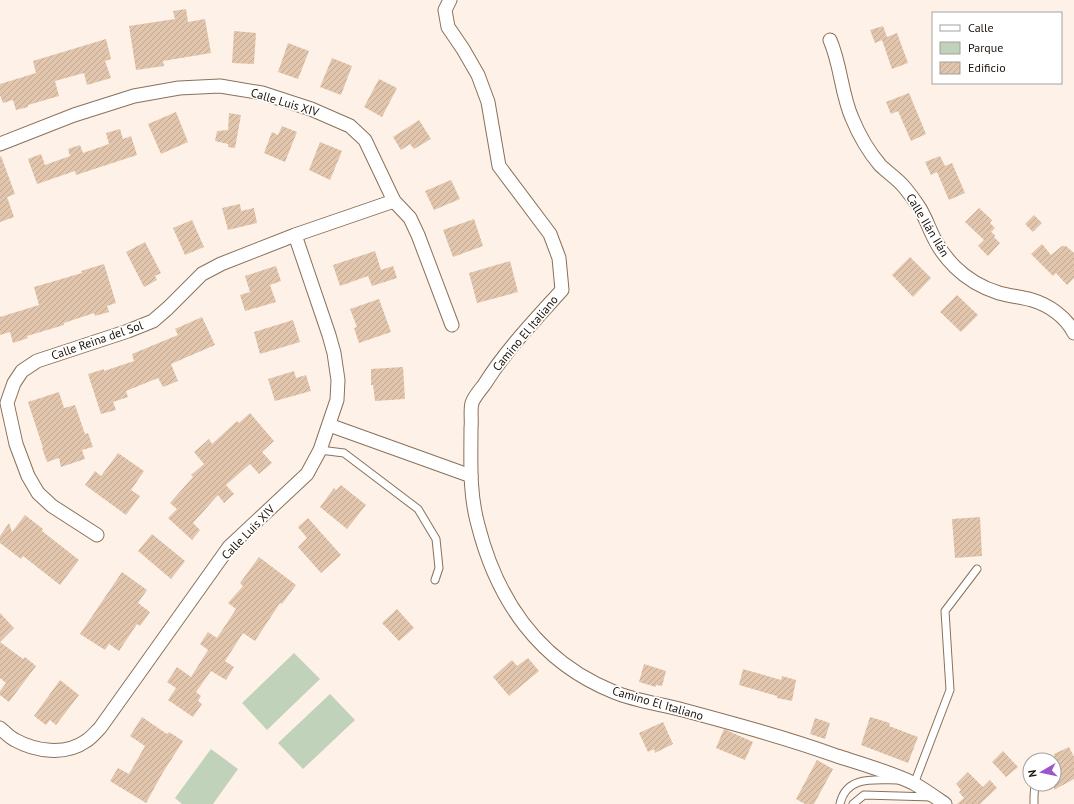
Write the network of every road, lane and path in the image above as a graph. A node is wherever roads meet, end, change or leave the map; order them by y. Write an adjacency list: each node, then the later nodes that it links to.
1 (450, 0): 10 (street, Camino El Italiano)
2 (830, 40): 7 (street, Calle Ilán Ilán)
3 (0, 144): 4 (street, Calle Luis XIV)
4 (394, 201): 5 (street, Calle Reina del Sol); 6 (street, Calle Luis XIV)
5 (295, 235): 8 (street, Calle Luis XIV); 11 (street, Calle Reina del Sol)
6 (452, 325)
7 (1074, 333)
8 (329, 425): 9 (street, Calle Luis XIV); 10 (street)
9 (320, 450): 13 (lane); 14 (street, Calle Luis XIV)
10 (471, 476): 15 (street, Camino El Italiano)
11 (97, 535)
12 (976, 569): 15 (lane)
13 (435, 580)
14 (0, 728)
15 (909, 782): 17 (street, Camino El Italiano); 18 (lane)
16 (1034, 792): 20 (lane)
17 (940, 800): 19 (lane)
18 (840, 804)
19 (853, 804)
20 (1034, 804)

